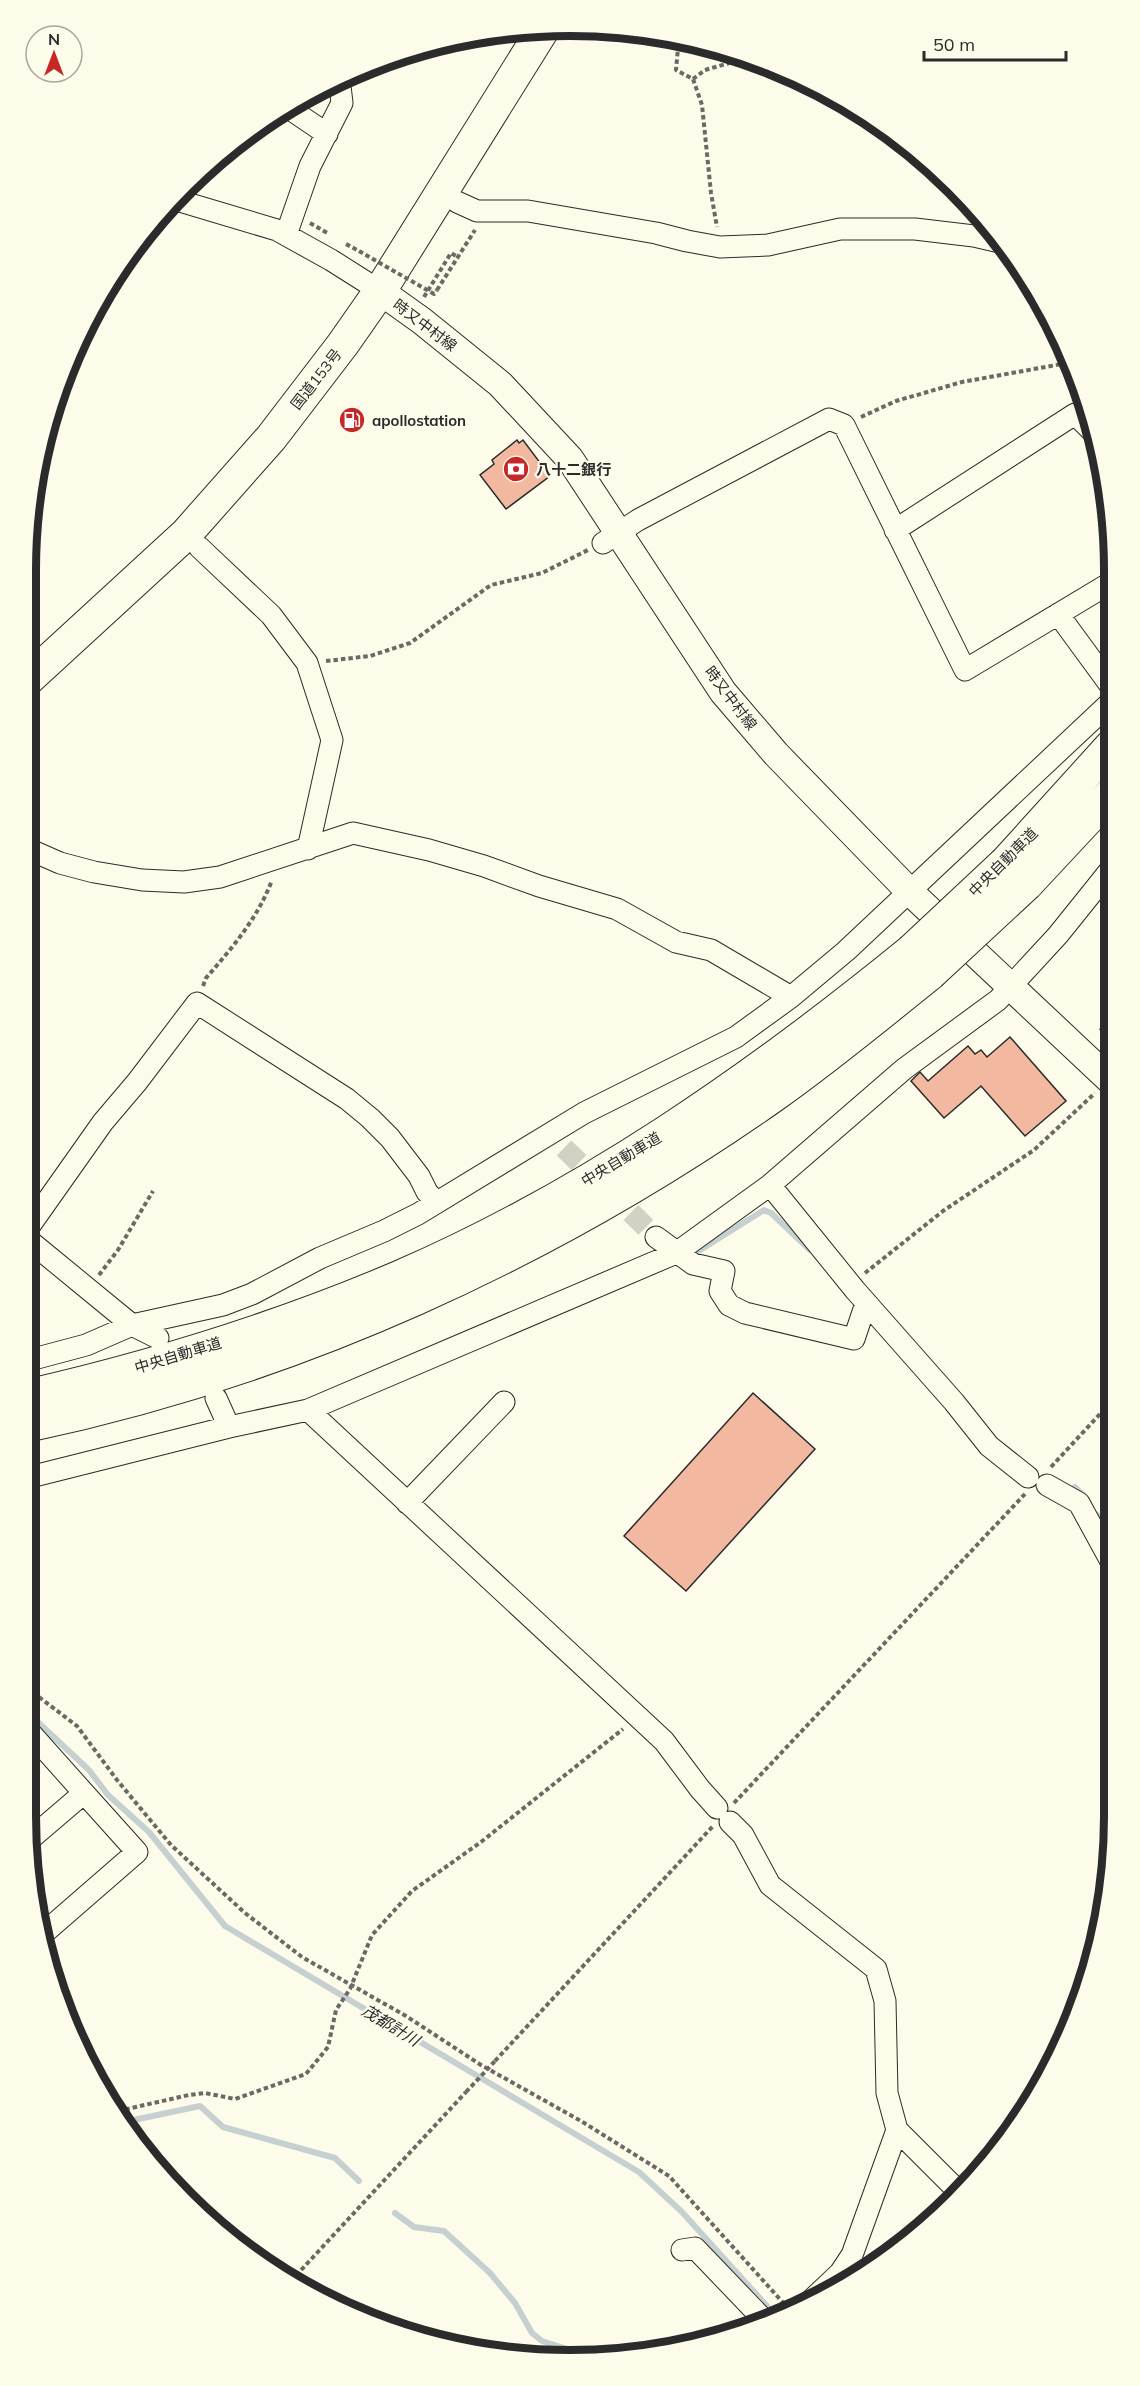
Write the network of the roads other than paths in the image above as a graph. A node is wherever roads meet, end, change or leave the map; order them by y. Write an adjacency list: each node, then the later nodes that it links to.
1 (538, 37): 9 (highway, 国道153号)
2 (340, 88): 4 (street)
3 (295, 113): 4 (street)
4 (327, 134): 7 (street)
5 (183, 202): 7 (street)
6 (457, 202): 8 (street)
7 (286, 235): 9 (street)
8 (989, 239)
9 (380, 291): 12 (main road, 時又中村線); 16 (highway, 国道153号)
10 (1083, 422): 11 (street)
11 (895, 530): 12 (street); 15 (street)
12 (611, 538): 25 (main road, 時又中村線)
13 (199, 547): 21 (street)
14 (1104, 587): 15 (street)
15 (1058, 614): 17 (street)
16 (36, 672)
17 (1104, 677)
18 (1104, 708): 25 (street)
19 (1104, 755): 23 (highway, 中央自動車道)
20 (1104, 800): 23 (highway, 中央自動車道)
21 (308, 849): 22 (street); 28 (street)
22 (36, 852)
23 (1016, 873): 26 (highway, 中央自動車道, bridge)
24 (1104, 877): 27 (street)
25 (909, 891): 27 (main road, 時又中村線); 28 (street)
26 (921, 963): 40 (highway, 中央自動車道); 44 (highway, 中央自動車道)
27 (1010, 987): 29 (main road, 時又中村線); 30 (street)
28 (792, 997): 31 (street)
29 (1104, 1085)
30 (770, 1185): 35 (street); 36 (street)
31 (436, 1202): 32 (street); 37 (street)
32 (36, 1217)
33 (656, 1237): 35 (street)
34 (36, 1246): 37 (street)
35 (676, 1253): 36 (street); 43 (street)
36 (866, 1303): 48 (street)
37 (132, 1325): 38 (street); 39 (street)
38 (158, 1338)
39 (36, 1358)
40 (36, 1394)
41 (216, 1398): 45 (street)
42 (504, 1402): 47 (street)
43 (308, 1410): 45 (street); 47 (street)
44 (36, 1424)
45 (229, 1427): 46 (street)
46 (36, 1475)
47 (407, 1503): 53 (street)
48 (1104, 1549)
49 (36, 1744): 50 (street)
50 (84, 1793): 51 (street); 52 (street)
51 (37, 1834)
52 (48, 1929)
53 (897, 2130): 54 (street); 56 (street)
54 (955, 2186)
55 (682, 2250): 57 (street)
56 (831, 2281)
57 (759, 2315)

